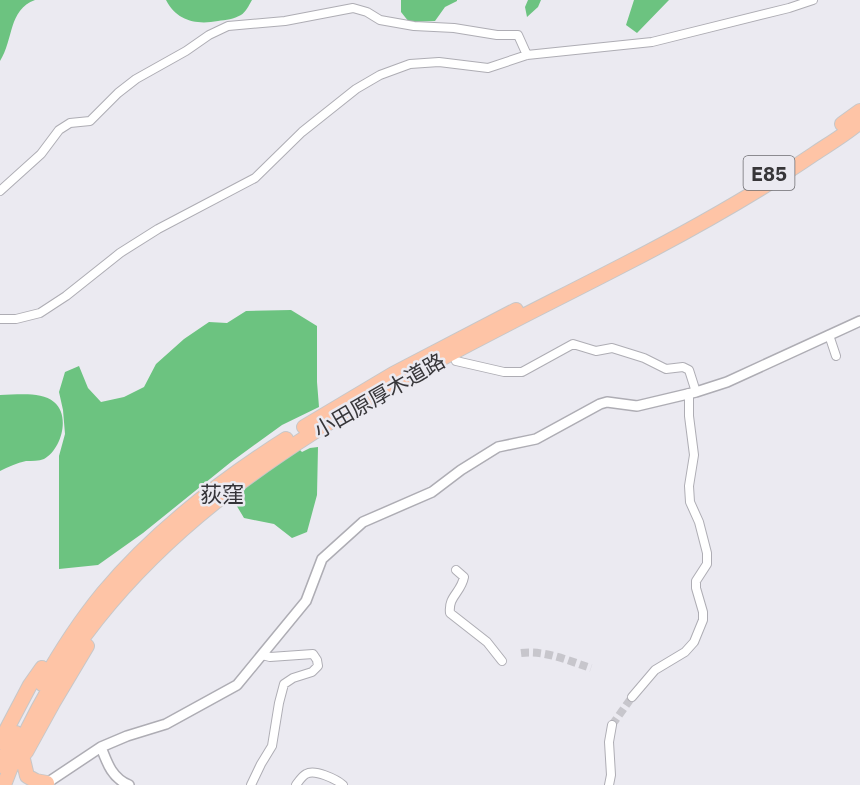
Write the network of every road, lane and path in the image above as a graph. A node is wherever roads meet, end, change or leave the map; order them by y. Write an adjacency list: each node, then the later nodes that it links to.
1 (813, 0): 2 (street)
2 (527, 55): 5 (street); 7 (street)
3 (860, 111): 6 (highway, 小田原厚木道路 / E85)
4 (860, 122): 6 (highway, 小田原厚木道路 / E85)
5 (0, 190)
6 (676, 233): 9 (highway, 小田原厚木道路 / E85)
7 (0, 320)
8 (860, 321): 10 (street)
9 (502, 322): 14 (highway, 小田原厚木道路 / E85); 16 (highway, 小田原厚木道路 / E85)
10 (829, 335): 11 (street); 13 (street)
11 (836, 356)
12 (456, 361): 13 (street)
13 (692, 393): 17 (street); 19 (street)
14 (175, 534): 20 (highway, 小田原厚木道路 / E85); 24 (highway)
15 (456, 570): 18 (street)
16 (79, 624): 20 (highway, 小田原厚木道路 / E85); 22 (highway)
17 (262, 655): 23 (street); 30 (street)
18 (502, 661)
19 (632, 697)
20 (33, 707): 25 (highway, 小田原厚木道路 / E85); 27 (highway, 小田原厚木道路 / E85)
21 (612, 725): 33 (street)
22 (0, 742)
23 (101, 747): 26 (street); 29 (street)
24 (23, 759): 26 (highway); 28 (highway)
25 (0, 766)
26 (45, 784)
27 (4, 785)
28 (13, 785)
29 (129, 785)
30 (251, 785)
31 (296, 785): 32 (street)
32 (343, 785)
33 (609, 785)

